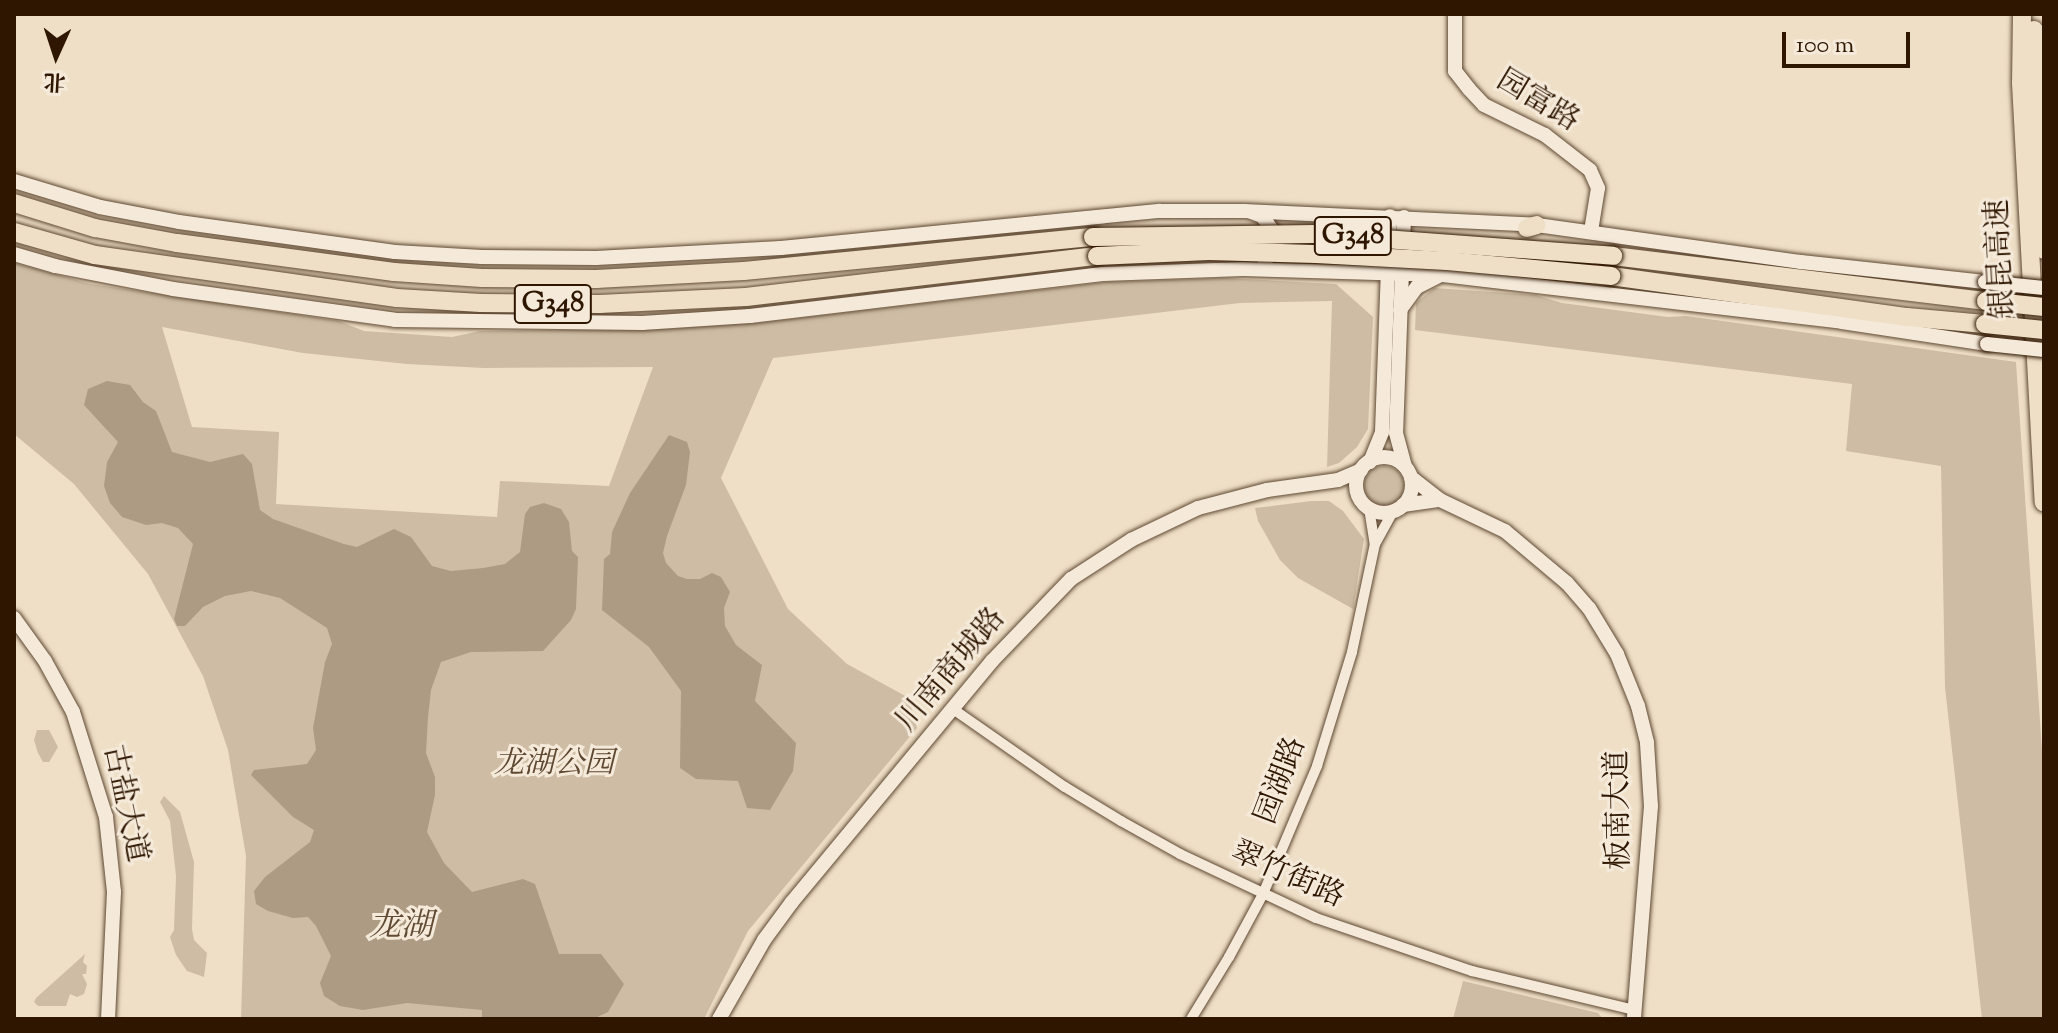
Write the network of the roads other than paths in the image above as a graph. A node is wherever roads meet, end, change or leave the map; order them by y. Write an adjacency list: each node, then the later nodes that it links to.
1 (1455, 14): 11 (street, 园富路)
2 (2011, 14): 5 (highway)
3 (2022, 14): 5 (highway, 银昆高速)
4 (2035, 14): 14 (highway, 银昆高速)
5 (2021, 83): 37 (highway, 银昆高速)
6 (14, 181): 13 (street)
7 (16, 203): 18 (highway, G348)
8 (1244, 211): 9 (street); 13 (street); 17 (street)
9 (1397, 217): 10 (street); 20 (street)
10 (1532, 227): 11 (street); 22 (street)
11 (1591, 231): 16 (street)
12 (14, 232): 25 (highway, G348)
13 (886, 239): 18 (street)
14 (2044, 250)
15 (14, 254): 26 (street)
16 (1801, 262): 23 (street, bridge); 24 (street)
17 (1243, 269): 19 (street); 26 (street)
18 (744, 271): 24 (highway, G348, bridge)
19 (1356, 272): 20 (street); 27 (street)
20 (1395, 272): 21 (street); 27 (street)
21 (1443, 275): 22 (street); 27 (street)
22 (1529, 284): 30 (street)
23 (2044, 288)
24 (1877, 289): 28 (highway, G348, bridge)
25 (746, 297): 26 (street); 29 (highway, G348, bridge)
26 (863, 303)
27 (1394, 306): 33 (street); 34 (street)
28 (2044, 307)
29 (1907, 317): 30 (street); 31 (highway, G348, bridge)
30 (1842, 322): 32 (street, bridge)
31 (2044, 330)
32 (2044, 350)
33 (1366, 466): 34 (street); 35 (street); 38 (street)
34 (1408, 472): 36 (street, 板南大道); 39 (street)
35 (1320, 484): 38 (street); 42 (street, 川南商城路)
36 (1440, 500): 39 (street); 44 (street, 板南大道)
37 (2044, 502)
38 (1365, 504): 39 (street); 40 (street)
39 (1398, 508): 40 (street)
40 (1375, 544): 43 (street, 园湖路)
41 (14, 618): 45 (street, 古盐大道)
42 (953, 709): 43 (street, 翠竹街路); 46 (street, 川南商城路)
43 (1263, 894): 44 (street, 翠竹街路); 47 (street, 园湖路)
44 (1635, 1014)
45 (108, 1019)
46 (719, 1019)
47 (1191, 1019)

